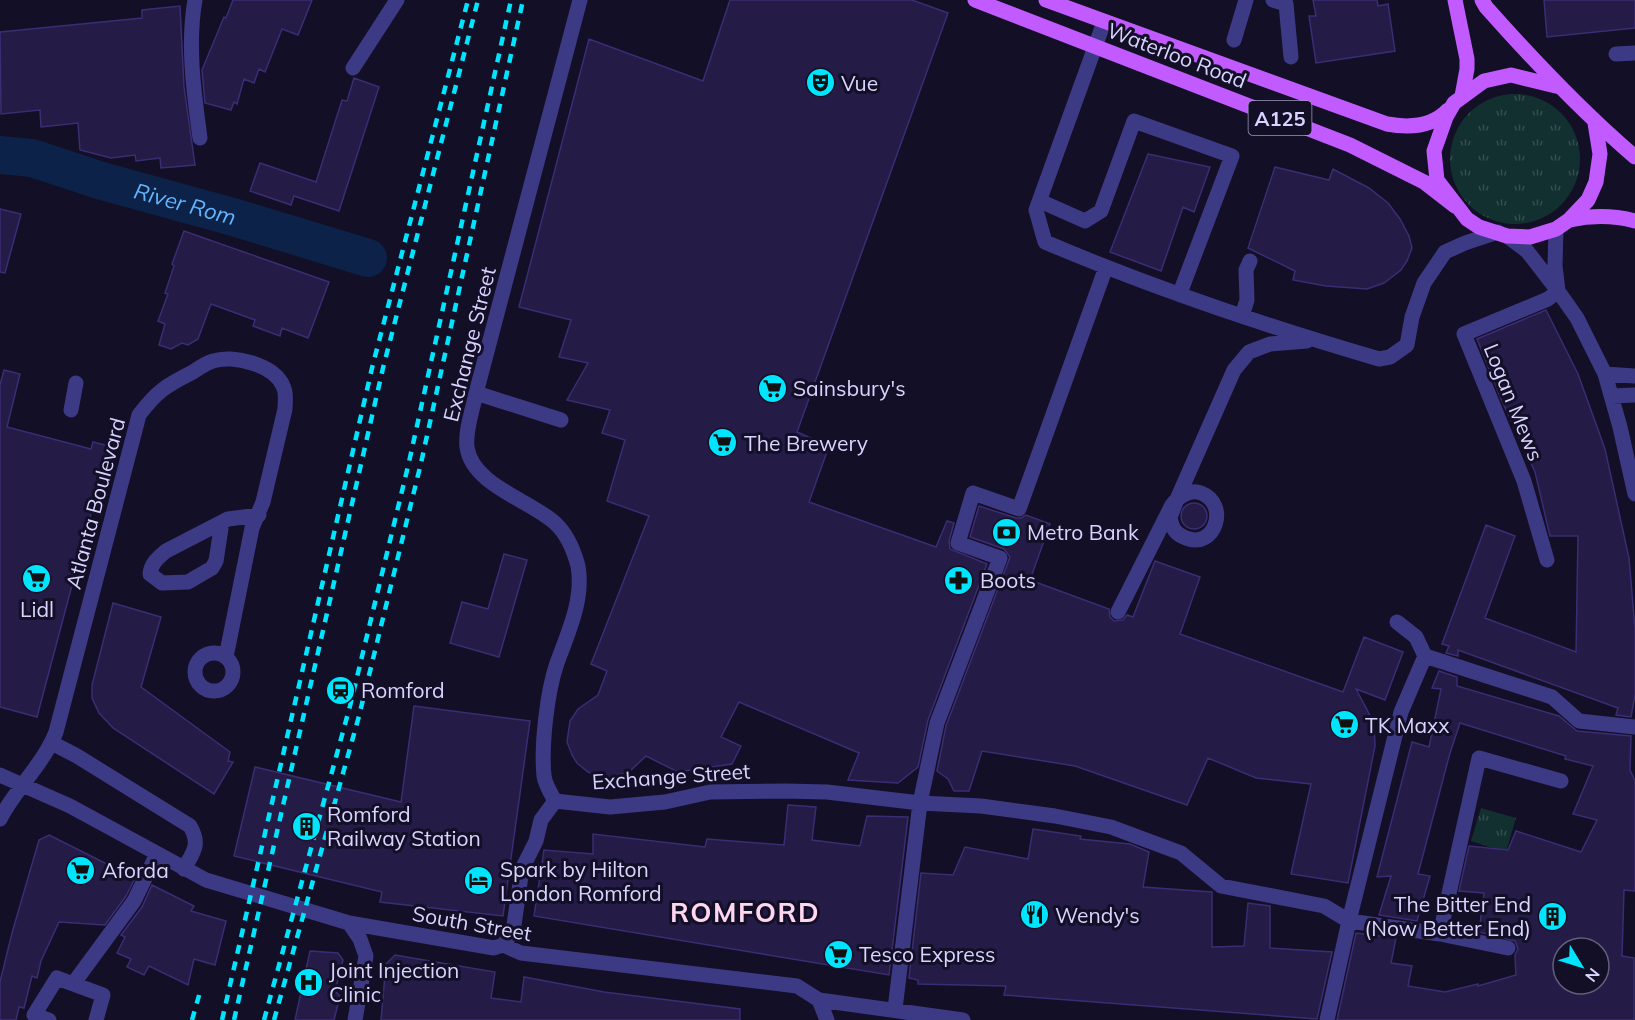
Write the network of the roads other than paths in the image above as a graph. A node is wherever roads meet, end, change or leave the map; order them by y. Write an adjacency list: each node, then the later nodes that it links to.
1 (195, 0): 20 (street)
2 (397, 0): 16 (street)
3 (580, 0): 37 (street, Exchange Street)
4 (975, 0): 12 (main road, Waterloo Road / A125)
5 (1047, 0): 10 (main road, Waterloo Road / A125)
6 (1246, 0): 11 (street)
7 (1455, 0): 18 (main road)
8 (1482, 0): 17 (main road)
9 (1282, 1): 15 (street)
10 (1104, 22): 12 (street); 18 (main road, Waterloo Road / A125)
11 (1234, 40)
12 (1096, 46): 22 (street); 23 (main road, Waterloo Road / A125)
13 (1635, 53): 14 (street)
14 (1616, 54)
15 (1291, 57)
16 (353, 68)
17 (1560, 87): 18 (main road); 19 (main road)
18 (1458, 100): 23 (main road)
19 (1595, 123): 21 (main road); 24 (main road)
20 (200, 138)
21 (1635, 157)
22 (1040, 201): 29 (street); 31 (street)
23 (1455, 206): 27 (main road)
24 (1569, 220): 25 (main road); 26 (main road)
25 (1635, 220)
26 (1556, 229): 27 (main road); 30 (street)
27 (1503, 234): 30 (street); 33 (street)
28 (1250, 261): 32 (street)
29 (1106, 267): 31 (street); 56 (street)
30 (1558, 291): 34 (street); 45 (street, Logan Mews)
31 (1180, 293): 32 (street)
32 (1242, 316): 33 (street)
33 (1316, 340): 46 (street)
34 (1605, 374): 35 (street); 39 (street)
35 (1635, 376)
36 (76, 383): 40 (street)
37 (476, 393): 41 (street); 55 (street, Exchange Street)
38 (1635, 395): 39 (street)
39 (1611, 396): 42 (street)
40 (71, 410)
41 (561, 420)
42 (1635, 494)
43 (259, 514): 44 (street); 49 (street, Atlanta Boulevard); 51 (street, Atlanta Boulevard)
44 (222, 522): 44 (street)
45 (1546, 560)
46 (1118, 612)
47 (1397, 622): 48 (street)
48 (1425, 656): 50 (street); 60 (street)
49 (226, 657)
50 (1635, 727)
51 (52, 743): 54 (street, Atlanta Boulevard); 59 (street)
52 (0, 775): 54 (street, South Street)
53 (1561, 781): 62 (street)
54 (22, 786): 57 (street, Atlanta Boulevard); 58 (street, South Street)
55 (555, 801): 56 (street, Exchange Street); 63 (street)
56 (920, 803): 60 (street, Exchange Street); 67 (street)
57 (0, 819)
58 (157, 854): 59 (street, South Street); 65 (street)
59 (184, 869): 61 (street, South Street)
60 (1349, 921): 62 (street, Exchange Street); 73 (street)
61 (349, 923): 63 (street, South Street); 70 (street)
62 (1440, 934): 64 (street, Exchange Street)
63 (503, 945): 66 (street, South Street)
64 (1508, 948)
65 (73, 984): 68 (street); 69 (street)
66 (819, 1000): 67 (street, South Street); 71 (street)
67 (895, 1009): 72 (street, South Street)
68 (49, 1020)
69 (96, 1020)
70 (355, 1020)
71 (827, 1020)
72 (963, 1020)
73 (1327, 1020)

